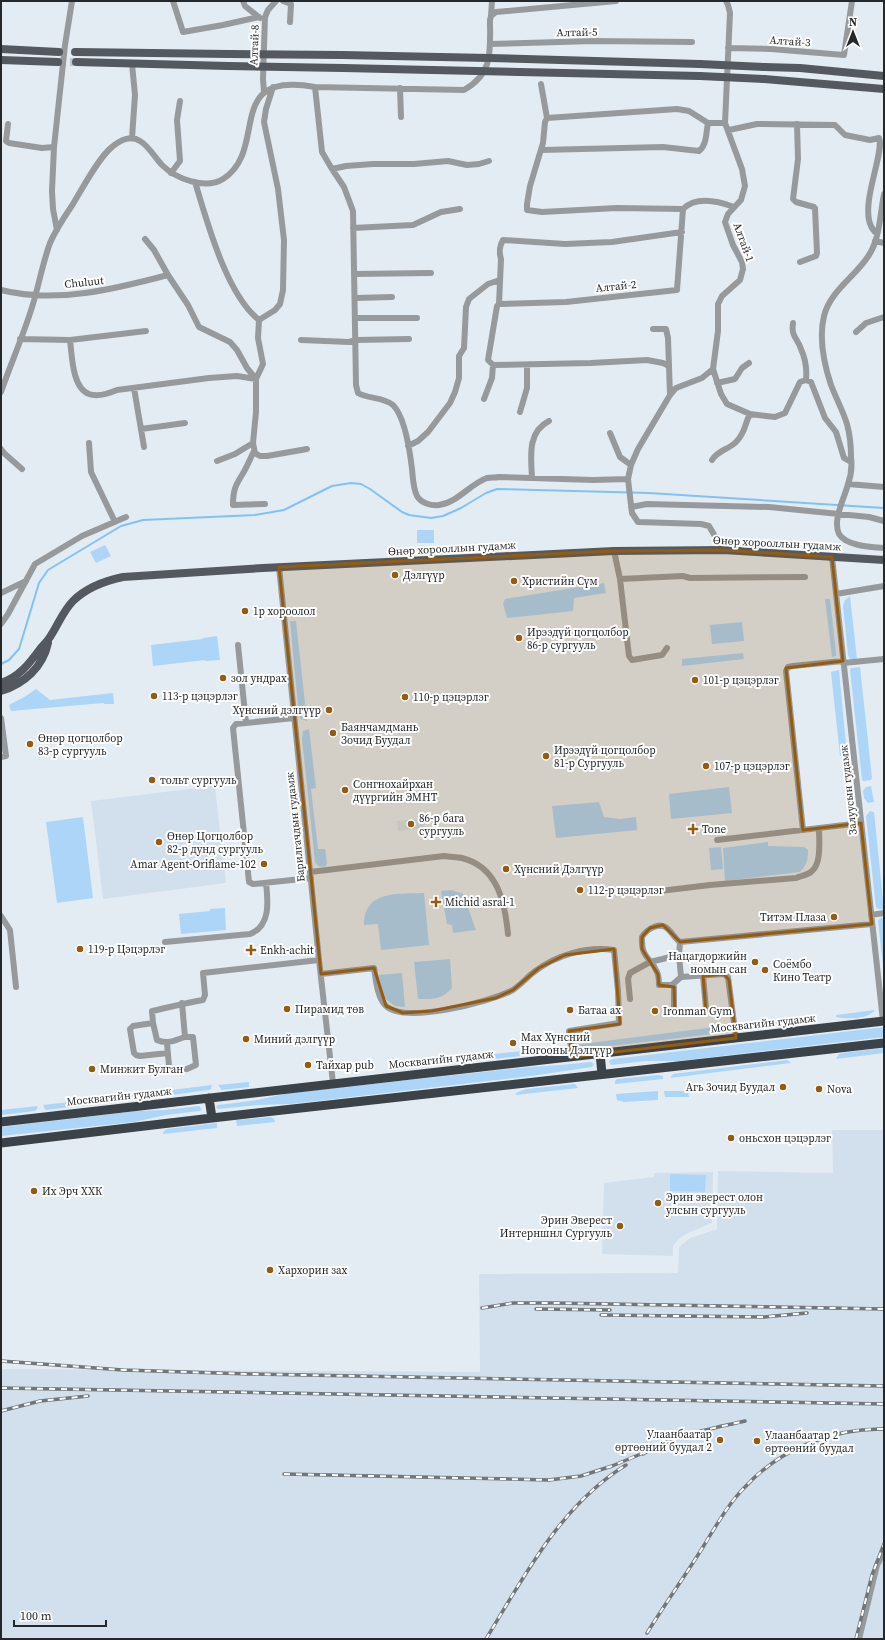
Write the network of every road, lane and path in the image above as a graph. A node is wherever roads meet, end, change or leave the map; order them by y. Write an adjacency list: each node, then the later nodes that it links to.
1 (72, 1): 42 (street)
2 (173, 1): 11 (street)
3 (243, 1): 11 (street)
4 (276, 1): 12 (street, Алтай-8)
5 (283, 1): 13 (street)
6 (492, 1): 10 (street)
7 (616, 1): 10 (street)
8 (726, 1): 16 (street)
9 (852, 1): 16 (street, Алтай-3)
10 (491, 16): 15 (street)
11 (259, 17): 12 (street)
12 (265, 21): 32 (street, Алтай-8)
13 (290, 22)
14 (692, 42): 15 (street, Алтай-5)
15 (490, 44): 20 (street)
16 (728, 48): 37 (street)
17 (1, 49): 18 (main road)
18 (59, 52)
19 (75, 52): 20 (main road, bridge)
20 (489, 58): 25 (street); 26 (main road, bridge)
21 (1, 60): 22 (main road)
22 (58, 62)
23 (76, 62): 24 (main road)
24 (132, 64): 25 (main road, bridge); 41 (street)
25 (485, 72): 30 (street); 31 (main road, bridge)
26 (884, 76)
27 (541, 84): 35 (street)
28 (273, 87): 29 (street); 32 (street); 72 (street)
29 (316, 87): 30 (street); 45 (street)
30 (400, 88): 34 (street)
31 (884, 88)
32 (264, 92): 47 (street)
33 (180, 101): 46 (street)
34 (401, 117)
35 (547, 118): 36 (street); 43 (street)
36 (708, 123): 37 (street); 43 (street)
37 (725, 123): 40 (street, Алтай-1)
38 (8, 124): 42 (street)
39 (797, 124): 40 (street); 55 (street); 59 (street)
40 (729, 130): 49 (street, Алтай-1)
41 (132, 138): 46 (street); 53 (street)
42 (54, 147): 53 (street)
43 (541, 150): 51 (street)
44 (489, 160): 45 (street)
45 (332, 169): 52 (street)
46 (170, 173): 47 (street)
47 (195, 182): 72 (street)
48 (884, 194): 55 (street)
49 (734, 207): 51 (street); 86 (street, Алтай-1)
50 (460, 209): 52 (street)
51 (683, 209): 54 (street, Алтай-2)
52 (353, 228): 61 (street)
53 (56, 230): 65 (street)
54 (682, 232): 63 (street); 68 (street, Алтай-2)
55 (877, 234): 57 (street)
56 (145, 239): 62 (street)
57 (875, 241): 58 (street); 109 (street)
58 (884, 243)
59 (800, 262)
60 (431, 273): 61 (street)
61 (354, 274): 67 (street)
62 (168, 275): 65 (street, Chuluut); 87 (street)
63 (500, 280): 68 (street); 102 (street)
64 (1, 290): 65 (street, Chuluut)
65 (35, 296): 77 (street)
66 (392, 297): 67 (street)
67 (355, 298): 70 (street)
68 (499, 304): 83 (street)
69 (884, 317): 76 (street)
70 (355, 318): 71 (street); 81 (street)
71 (417, 318)
72 (259, 320): 87 (street)
73 (793, 323): 88 (street)
74 (653, 328): 85 (street)
75 (146, 331): 79 (street)
76 (856, 332)
77 (20, 339): 79 (street); 91 (street)
78 (409, 339): 81 (street)
79 (70, 340): 90 (street)
80 (301, 340): 81 (street)
81 (356, 340): 102 (street)
82 (749, 363): 89 (street)
83 (494, 365): 84 (street); 93 (street)
84 (527, 365): 85 (street); 94 (street)
85 (669, 366): 92 (street)
86 (713, 369): 89 (street, Алтай-1); 92 (street)
87 (256, 379): 90 (street); 101 (street)
88 (806, 380): 95 (street, Алтай-1); 109 (street)
89 (718, 383): 95 (street, Алтай-1)
90 (134, 388): 98 (street)
91 (1, 392)
92 (670, 395): 110 (street)
93 (484, 399)
94 (520, 412)
95 (750, 414): 107 (street)
96 (549, 421): 112 (street)
97 (185, 423): 98 (street)
98 (141, 429): 103 (street)
99 (610, 433): 110 (street)
100 (89, 443): 121 (street)
101 (253, 443): 106 (street); 108 (street)
102 (408, 446): 112 (street)
103 (144, 447)
104 (1, 449): 111 (street)
105 (307, 450): 106 (street)
106 (254, 451): 116 (street)
107 (712, 460)
108 (217, 461)
109 (851, 462): 114 (street)
110 (630, 465): 113 (street)
111 (22, 469)
112 (532, 478): 113 (street)
113 (628, 479): 117 (street)
114 (848, 484): 115 (street); 118 (street)
115 (884, 488)
116 (265, 504)
117 (631, 506): 118 (street); 123 (street)
118 (839, 514): 120 (street); 122 (street)
119 (126, 517): 121 (street)
120 (884, 521)
121 (115, 522): 130 (street)
122 (884, 548)
123 (723, 550): 124 (main road, Өнөр хорооллын гудамж); 125 (main road, Өнөр хорооллын гудамж)
124 (614, 551): 127 (main road, Өнөр хорооллын гудамж); 129 (street)
125 (832, 557): 126 (main road, Өнөр хорооллын гудамж); 133 (street, Залуусын гудамж)
126 (884, 560)
127 (279, 567): 135 (main road, Өнөр хорооллын гудамж); 143 (street, Барилгачдын гудамж)
128 (805, 577): 129 (street)
129 (620, 579): 137 (street)
130 (26, 581): 132 (street); 134 (street)
131 (884, 586): 133 (street)
132 (1, 593)
133 (836, 594): 139 (street, Залуусын гудамж)
134 (1, 624)
135 (49, 638): 140 (main road, Өнөр хорооллын гудамж); 141 (main road, Өнөр хорооллын гудамж)
136 (238, 645): 144 (street)
137 (667, 648)
138 (884, 659): 139 (street)
139 (843, 662): 146 (street, Залуусын гудамж); 148 (street)
140 (1, 683)
141 (1, 691)
142 (1, 718): 145 (street)
143 (294, 718): 144 (street); 150 (street, Барилгачдын гудамж)
144 (246, 723): 151 (street)
145 (1, 757)
146 (861, 823): 147 (street); 154 (street, Залуусын гудамж)
147 (819, 828): 148 (street); 152 (street)
148 (803, 830): 149 (street)
149 (716, 840)
150 (310, 875): 151 (street); 157 (street); 161 (street, Барилгачдын гудамж)
151 (266, 883): 158 (street)
152 (660, 891)
153 (884, 913): 154 (street)
154 (872, 915): 156 (street, Залуусын гудамж)
155 (1, 916): 167 (street)
156 (872, 924): 159 (street); 170 (street, Залуусын гудамж)
157 (508, 934)
158 (165, 942)
159 (680, 942): 160 (street); 162 (street)
160 (679, 955): 162 (street); 165 (street)
161 (319, 960): 163 (street, Барилгачдын гудамж); 169 (street)
162 (650, 962): 166 (street); 168 (street)
163 (321, 974): 178 (street); 180 (street, Барилгачдын гудамж)
164 (703, 976): 165 (street); 166 (street); 173 (street)
165 (681, 978): 166 (street)
166 (672, 985)
167 (16, 987)
168 (630, 999)
169 (182, 1003): 171 (street); 172 (street)
170 (883, 1021): 173 (highway, Москвагийн гудамж)
171 (153, 1023): 174 (street); 176 (street)
172 (185, 1037): 174 (street); 176 (street)
173 (736, 1038): 177 (highway, Москвагийн гудамж)
174 (167, 1043): 176 (street)
175 (884, 1043): 179 (highway)
176 (168, 1053)
177 (600, 1053): 178 (highway, Москвагийн гудамж); 179 (highway)
178 (572, 1057): 180 (highway, Москвагийн гудамж)
179 (602, 1074): 182 (highway)
180 (333, 1083): 181 (highway, Москвагийн гудамж)
181 (209, 1098): 182 (highway); 183 (highway, Москвагийн гудамж)
182 (212, 1118): 184 (highway)
183 (1, 1122)
184 (1, 1143)
185 (884, 1552): 186 (street)
186 (859, 1639)

